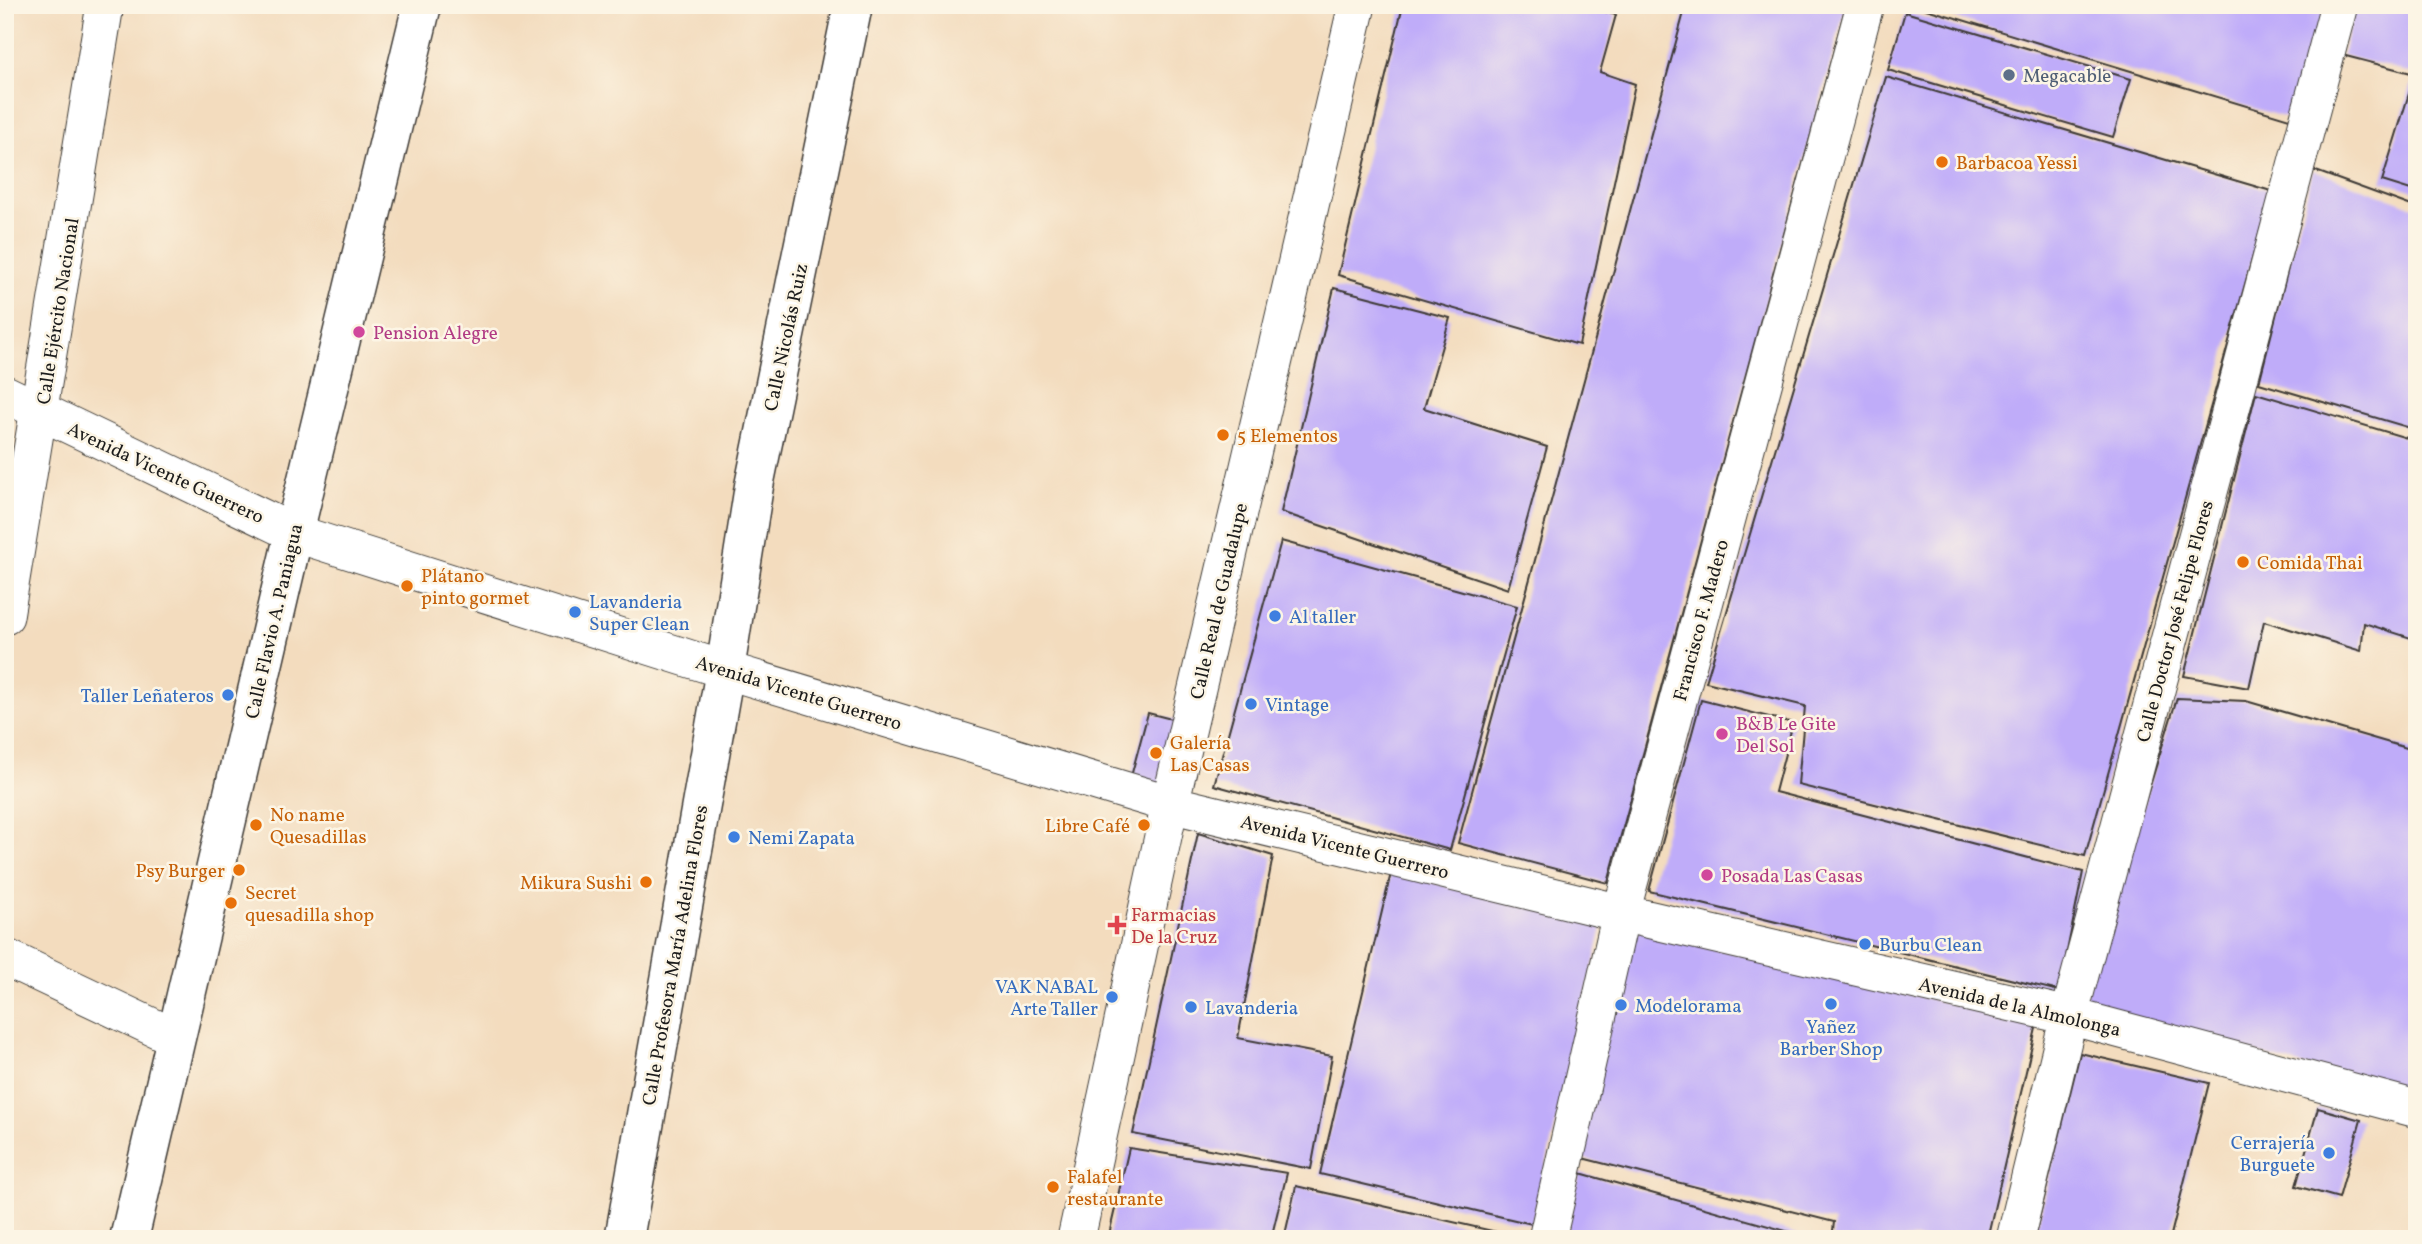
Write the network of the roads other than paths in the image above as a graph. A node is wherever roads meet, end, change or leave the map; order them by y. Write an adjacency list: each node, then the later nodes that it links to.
1 (105, 5): 8 (street, Calle Ejército Nacional)
2 (422, 5): 9 (street, Calle Flavio A. Paniagua)
3 (853, 5): 11 (street, Calle Nicolás Ruiz)
4 (1357, 5): 12 (street, Calle Real de Guadalupe)
5 (1865, 5): 13 (street, Francisco F. Madero)
6 (2339, 5): 15 (street, Calle Doctor José Felipe Flores)
7 (5, 394): 8 (street, Avenida Vicente Guerrero)
8 (40, 413): 9 (street, Avenida Vicente Guerrero); 10 (street, Calle Ejército Nacional)
9 (294, 533): 11 (street, Avenida Vicente Guerrero); 16 (street, Calle Flavio A. Paniagua)
10 (5, 616)
11 (725, 670): 12 (street, Avenida Vicente Guerrero); 19 (street, Calle Profesora María Adelina Flores)
12 (1170, 804): 13 (street, Avenida Vicente Guerrero); 20 (street, Calle Real de Guadalupe)
13 (1620, 913): 15 (street, Avenida de la Almolonga); 21 (street, Francisco F. Madero)
14 (5, 957): 16 (street)
15 (2069, 1016): 17 (street, Avenida de la Almolonga); 22 (street, Calle Doctor José Felipe Flores)
16 (176, 1038): 18 (street, Calle Flavio A. Paniagua)
17 (2417, 1110)
18 (130, 1239)
19 (624, 1239)
20 (1076, 1239)
21 (1547, 1239)
22 (2015, 1239)

